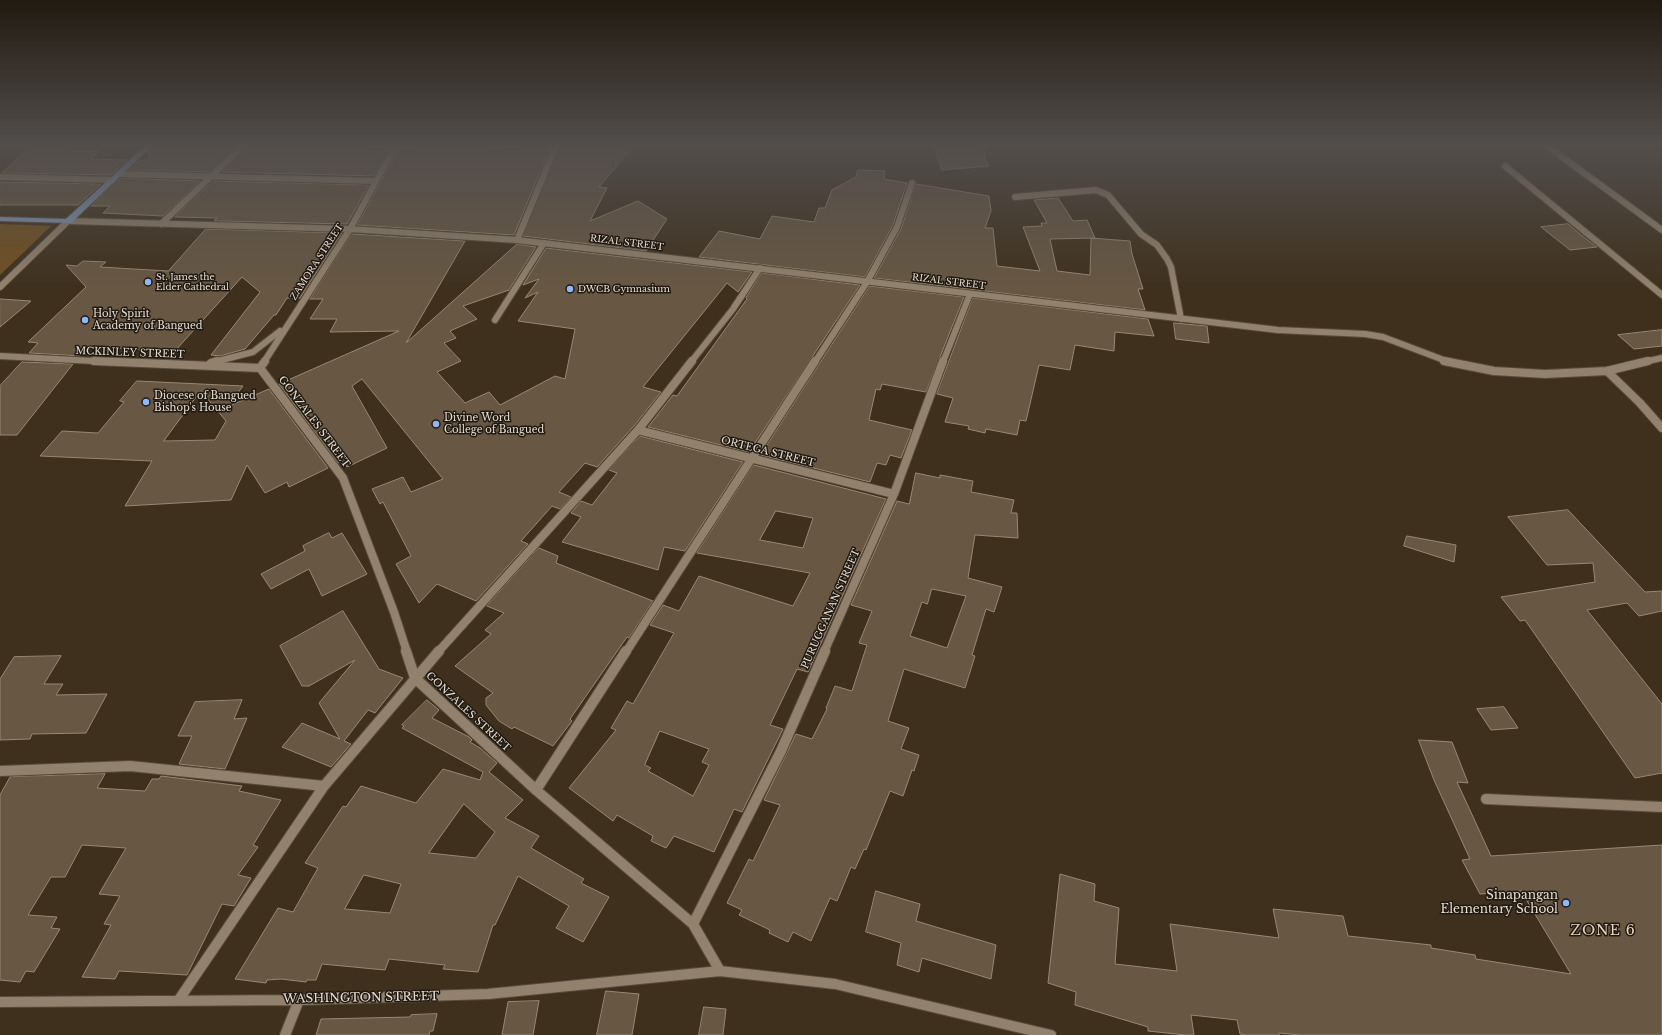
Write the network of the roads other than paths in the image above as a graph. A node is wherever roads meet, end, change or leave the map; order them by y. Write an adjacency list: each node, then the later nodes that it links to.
1 (101, 191): 12 (main road)
2 (196, 191): 13 (street)
3 (370, 191): 14 (street, ZAMORA STREET)
4 (537, 191): 16 (street)
5 (909, 191): 19 (street)
6 (1081, 191): 10 (street)
7 (1099, 191): 23 (street)
8 (1536, 191): 22 (street)
9 (1609, 191): 15 (street)
10 (1015, 197)
11 (0, 219): 12 (main road)
12 (68, 221): 13 (street, RIZAL STREET); 20 (street)
13 (161, 224): 14 (street, RIZAL STREET)
14 (350, 229): 16 (street, RIZAL STREET); 25 (street, ZAMORA STREET)
15 (1662, 230)
16 (517, 240): 17 (street, RIZAL STREET)
17 (544, 243): 18 (street, RIZAL STREET); 24 (street)
18 (760, 268): 19 (street, RIZAL STREET); 32 (street)
19 (867, 282): 21 (street, RIZAL STREET); 33 (street)
20 (0, 287)
21 (970, 294): 23 (street, RIZAL STREET); 34 (street, PURUGGANAN STREET)
22 (1662, 296)
23 (1181, 319): 30 (street, RIZAL STREET)
24 (495, 320)
25 (288, 324): 28 (street); 29 (street, ZAMORA STREET)
26 (0, 356): 28 (street, MCKINLEY STREET)
27 (1662, 358): 30 (street, RIZAL STREET)
28 (200, 365): 29 (street, MCKINLEY STREET)
29 (260, 368): 35 (street, GONZALES STREET)
30 (1607, 371): 31 (street)
31 (1662, 428)
32 (638, 430): 33 (street, ORTEGA STREET); 35 (street)
33 (752, 459): 34 (street, ORTEGA STREET); 38 (street)
34 (894, 494): 41 (street, PURUGGANAN STREET)
35 (415, 678): 37 (street); 38 (street, GONZALES STREET)
36 (0, 771): 37 (street)
37 (324, 786): 44 (street)
38 (536, 790): 41 (street, GONZALES STREET)
39 (1486, 799): 40 (street)
40 (1662, 807)
41 (693, 924): 42 (street, GONZALES STREET)
42 (720, 971): 43 (street, WASHINGTON STREET); 47 (street, WASHINGTON STREET)
43 (299, 1000): 44 (street, WASHINGTON STREET); 46 (street)
44 (178, 1001): 45 (street, WASHINGTON STREET)
45 (0, 1002)
46 (286, 1035)
47 (1051, 1035)

